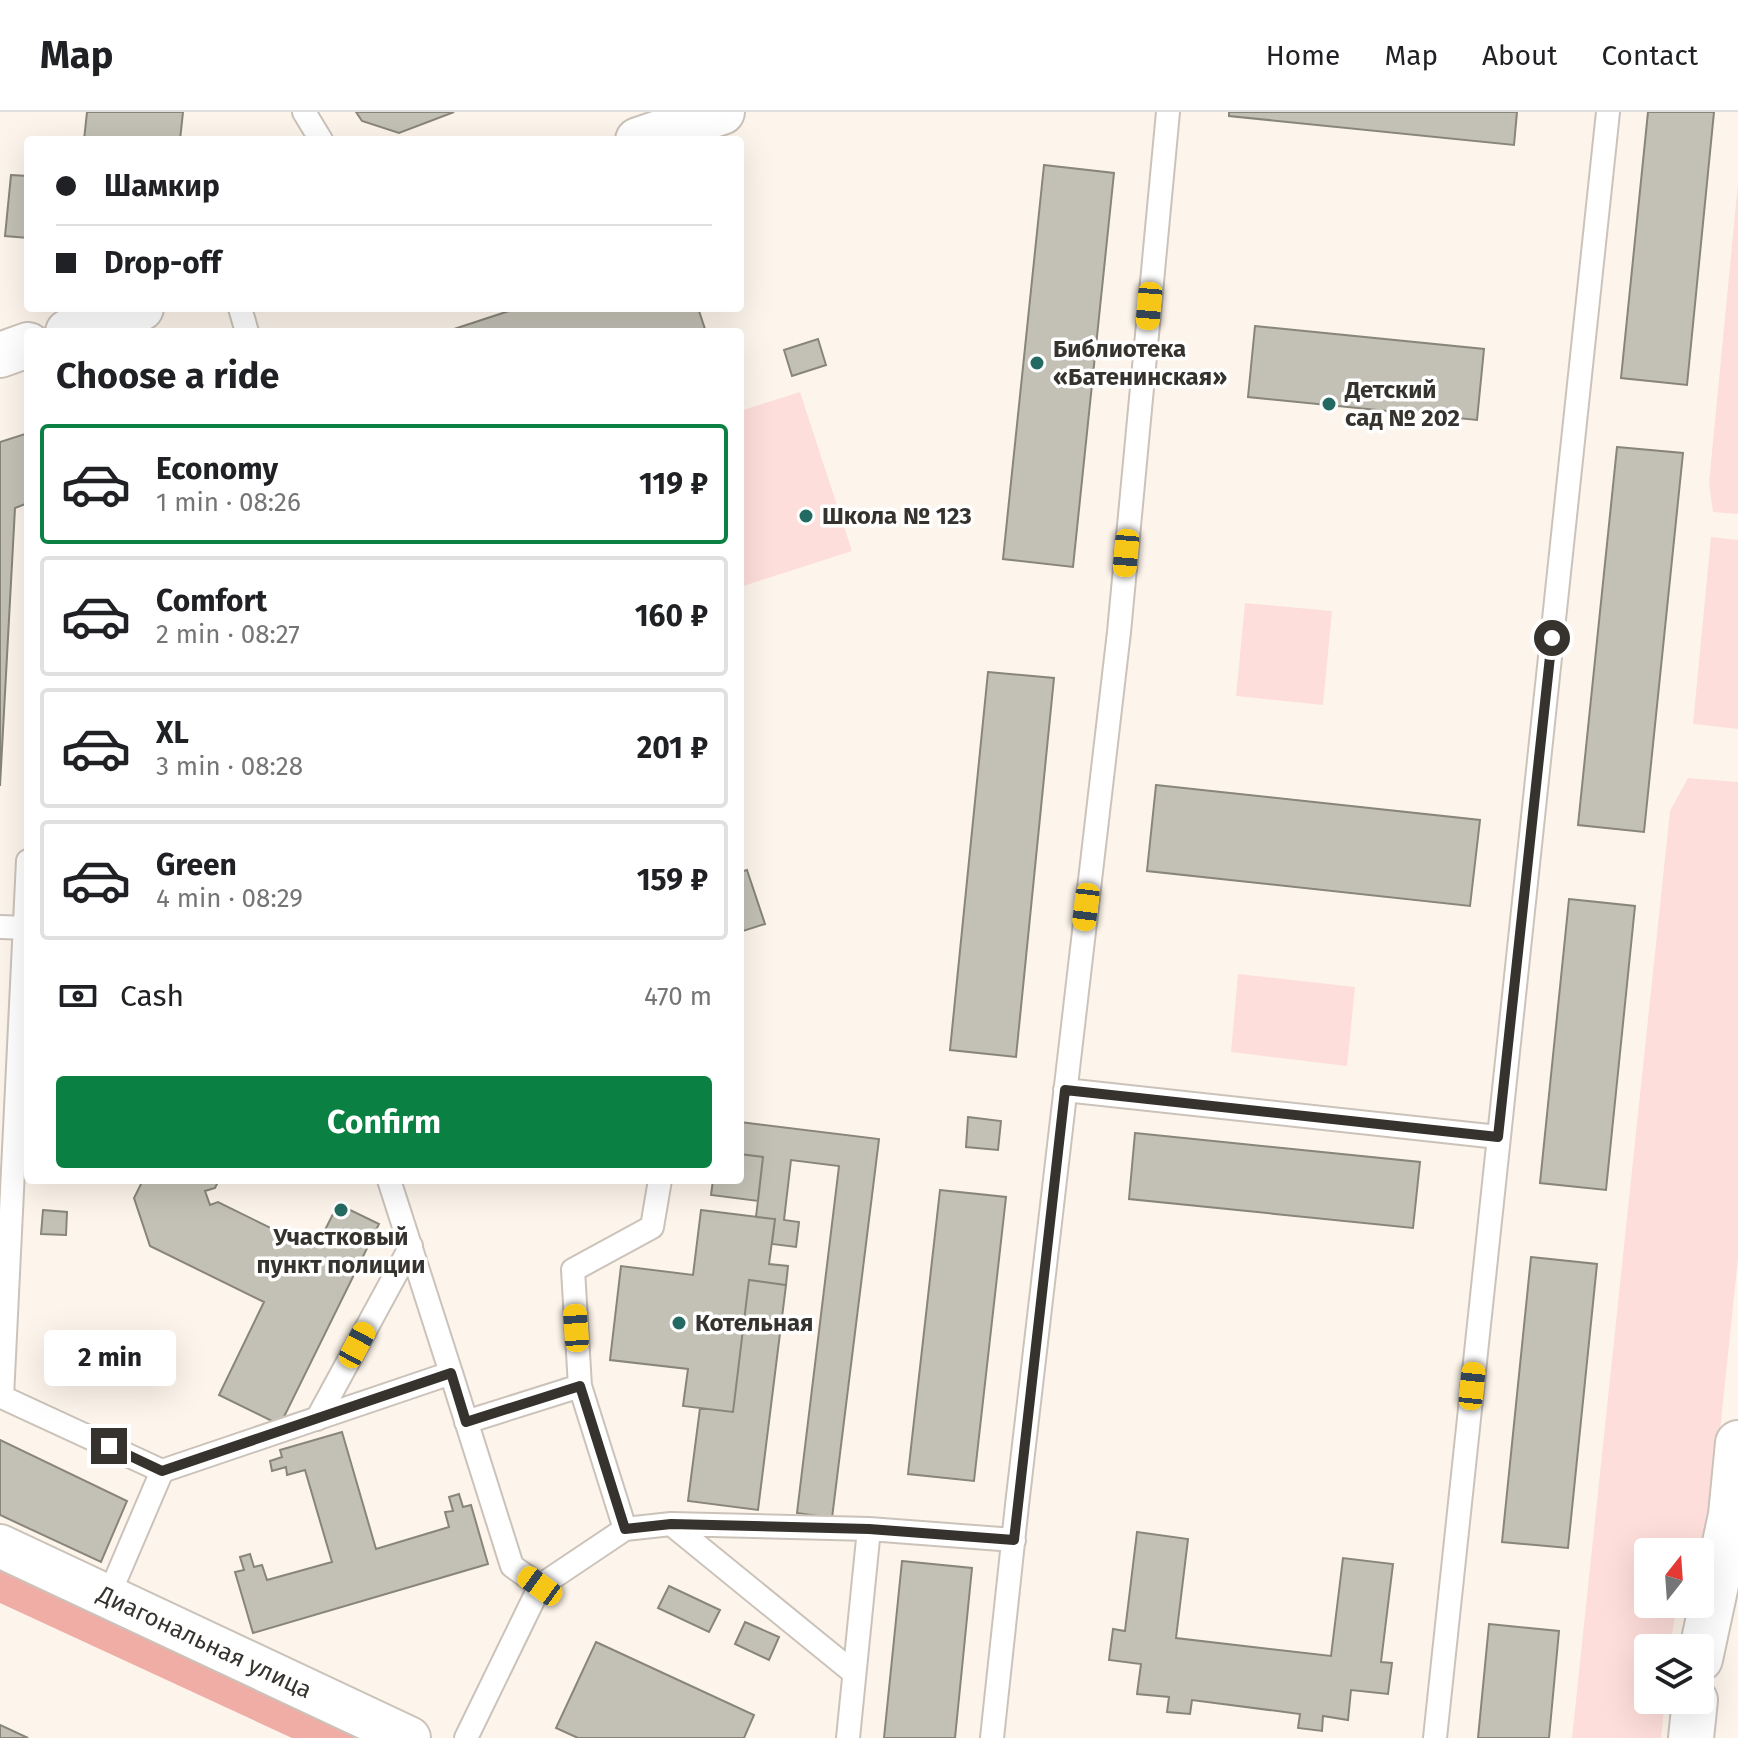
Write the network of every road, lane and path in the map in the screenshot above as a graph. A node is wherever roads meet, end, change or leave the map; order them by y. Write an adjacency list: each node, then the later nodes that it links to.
1 (304, 112): 5 (lane)
2 (722, 112): 6 (street)
3 (1168, 112): 15 (lane)
4 (1608, 112): 16 (lane)
5 (319, 136)
6 (650, 136)
7 (129, 312): 8 (street)
8 (80, 328)
9 (24, 346): 10 (street)
10 (0, 355)
11 (0, 927): 12 (lane)
12 (24, 928)
13 (24, 950): 14 (lane)
14 (17, 1002): 25 (lane)
15 (1065, 1090): 16 (lane); 29 (lane)
16 (1498, 1137): 40 (lane)
17 (390, 1184): 19 (lane)
18 (659, 1184): 21 (lane)
19 (411, 1246): 20 (lane); 22 (lane)
20 (451, 1373): 22 (lane); 23 (lane)
21 (580, 1386): 23 (lane); 27 (lane)
22 (317, 1419): 25 (lane)
23 (466, 1422): 31 (lane)
24 (1738, 1443): 33 (street)
25 (162, 1471): 32 (lane)
26 (671, 1524): 27 (lane); 28 (lane); 34 (lane)
27 (625, 1529): 31 (lane)
28 (869, 1529): 29 (lane); 34 (lane)
29 (1014, 1540): 39 (lane)
30 (0, 1546): 32 (street, Диагональная улица)
31 (540, 1586): 37 (lane)
32 (109, 1595): 36 (street, Диагональная улица)
33 (1705, 1634)
34 (854, 1673): 38 (lane)
35 (1694, 1714): 41 (street)
36 (409, 1738)
37 (466, 1738)
38 (848, 1738)
39 (992, 1738)
40 (1435, 1738)
41 (1691, 1738)

